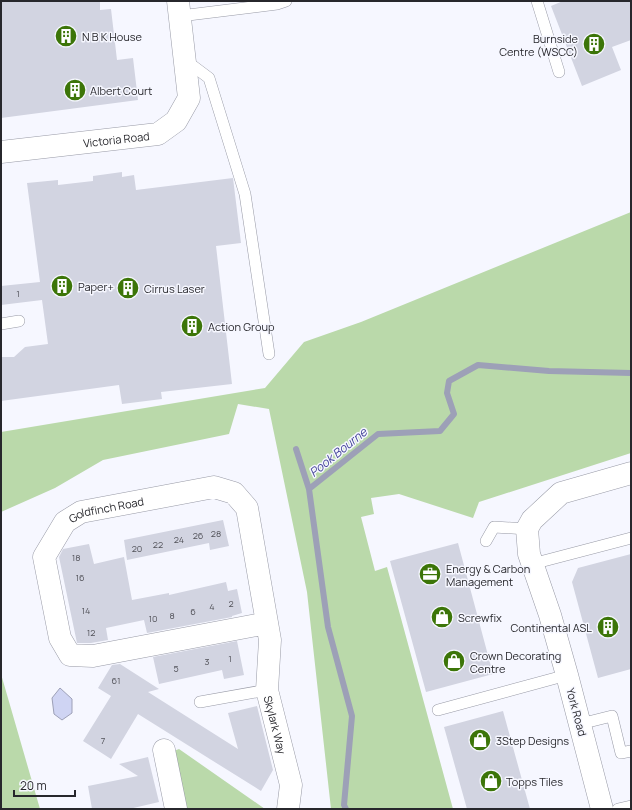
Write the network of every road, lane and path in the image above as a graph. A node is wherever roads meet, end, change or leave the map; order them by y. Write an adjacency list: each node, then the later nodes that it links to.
1 (286, 1): 3 (lane)
2 (537, 1): 6 (lane)
3 (242, 5): 4 (lane)
4 (179, 9): 5 (street, Victoria Road)
5 (185, 60): 7 (street, Victoria Road); 10 (lane)
6 (559, 72)
7 (1, 152)
8 (19, 321): 9 (lane)
9 (1, 324)
10 (269, 354)
11 (631, 473): 12 (street)
12 (527, 528): 14 (lane); 15 (street, York Road)
13 (631, 538): 15 (lane)
14 (486, 541)
15 (532, 564): 17 (street, York Road)
16 (269, 632): 16 (street, Goldfinch Road); 18 (street, Skylark Way)
17 (567, 674): 20 (lane); 21 (street, York Road)
18 (267, 690): 19 (lane); 26 (street, Skylark Way)
19 (200, 702)
20 (438, 710)
21 (580, 724): 23 (lane); 27 (street, York Road)
22 (164, 750): 25 (street)
23 (631, 750)
24 (631, 806): 28 (lane)
25 (176, 809)
26 (288, 809)
27 (602, 809)
28 (618, 809)

